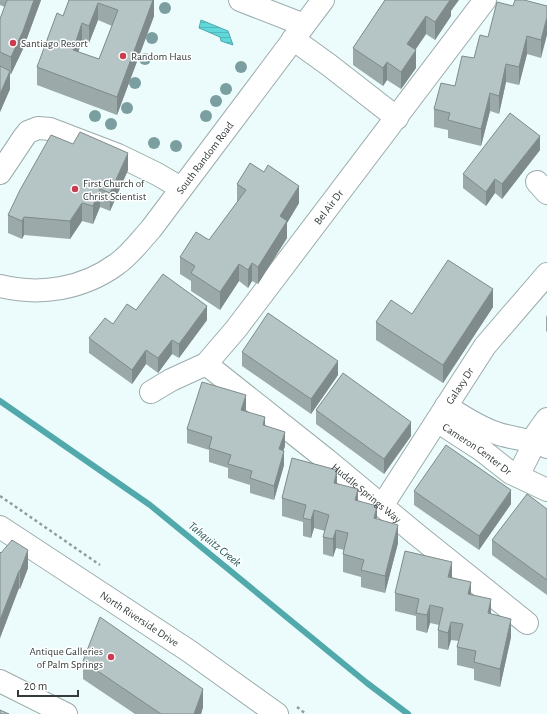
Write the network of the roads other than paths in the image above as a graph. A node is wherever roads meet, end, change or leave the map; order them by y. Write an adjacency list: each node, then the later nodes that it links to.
1 (240, 0): 4 (street)
2 (323, 0): 4 (street, South Random Road)
3 (485, 0): 5 (street, Bel Air Dr)
4 (298, 32): 5 (street); 7 (street, South Random Road)
5 (397, 118): 10 (street, Bel Air Dr)
6 (0, 172): 7 (street)
7 (181, 188): 9 (street, South Random Road)
8 (547, 274): 12 (street, Galaxy Dr)
9 (0, 286)
10 (206, 364): 11 (street, Bel Air Dr); 17 (street, Huddle Springs Way)
11 (151, 392)
12 (442, 414): 14 (street, Cameron Center Dr); 15 (street, Cameron Center Dr); 17 (street, Galaxy Dr)
13 (547, 419): 14 (street, Cameron Center Dr)
14 (541, 444): 15 (street, Cameron Center Dr)
15 (518, 476): 16 (street, Cameron Center Dr)
16 (547, 490)
17 (382, 506): 19 (street, Huddle Springs Way)
18 (0, 527): 22 (street, North Riverside Drive)
19 (527, 623)
20 (0, 681): 21 (street)
21 (66, 714)
22 (277, 714)

